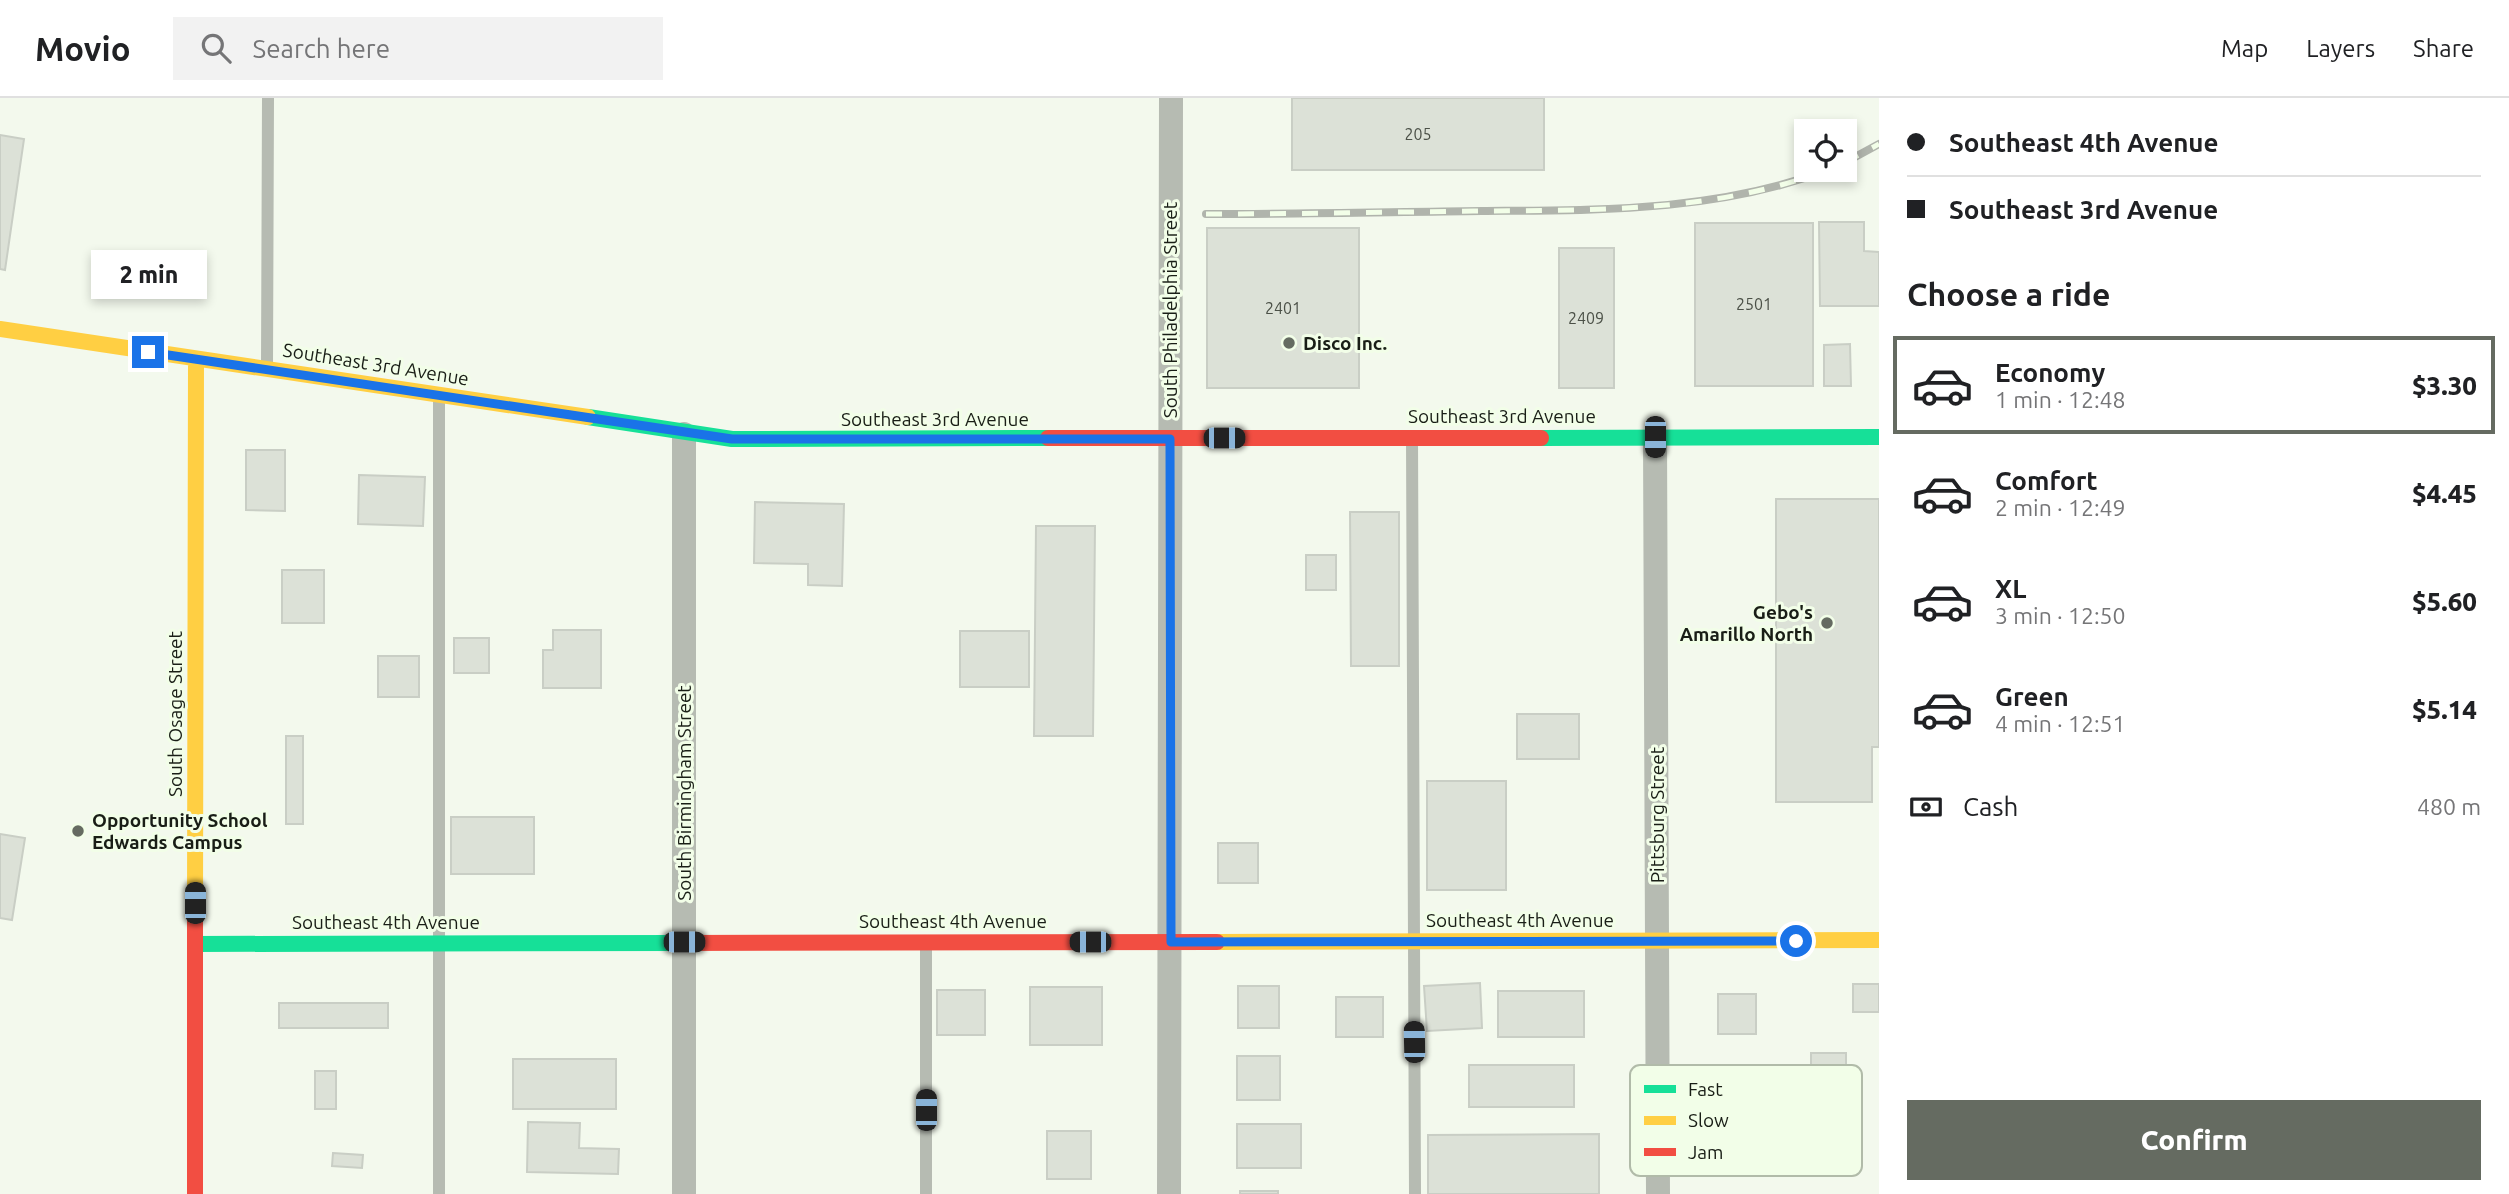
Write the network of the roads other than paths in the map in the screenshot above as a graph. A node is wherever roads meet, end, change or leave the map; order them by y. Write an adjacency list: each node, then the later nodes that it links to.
1 (268, 98): 5 (lane)
2 (1171, 98): 11 (street, South Philadelphia Street)
3 (0, 329): 4 (street, Southeast 3rd Avenue)
4 (196, 359): 5 (street, Southeast 3rd Avenue); 19 (street, South Osage Street)
5 (267, 369): 6 (street, Southeast 3rd Avenue)
6 (439, 395): 7 (street, Southeast 3rd Avenue); 18 (lane)
7 (684, 434): 11 (street, Southeast 3rd Avenue); 15 (street, South Birmingham Street)
8 (1655, 437): 9 (street, Southeast 3rd Avenue); 10 (street, Southeast 3rd Avenue); 14 (street, Pittsburg Street)
9 (1879, 437)
10 (1412, 438): 11 (street, Southeast 3rd Avenue); 13 (lane)
11 (1170, 439): 17 (street, South Philadelphia Street)
12 (1879, 940): 14 (street, Southeast 4th Avenue)
13 (1413, 941): 14 (street, Southeast 4th Avenue); 17 (street, Southeast 4th Avenue); 27 (lane)
14 (1657, 941): 20 (street, Pittsburg Street)
15 (684, 942): 16 (street, Southeast 4th Avenue); 18 (street, Southeast 4th Avenue); 24 (street, South Birmingham Street)
16 (926, 942): 17 (street, Southeast 4th Avenue); 25 (lane)
17 (1171, 942): 26 (street, South Philadelphia Street)
18 (440, 943): 19 (street, Southeast 4th Avenue); 23 (lane)
19 (195, 944): 22 (street, South Osage Street)
20 (1657, 1065)
21 (1658, 1176): 28 (street, Pittsburg Street)
22 (195, 1194)
23 (439, 1194)
24 (684, 1194)
25 (926, 1194)
26 (1169, 1194)
27 (1415, 1194)
28 (1658, 1194)

